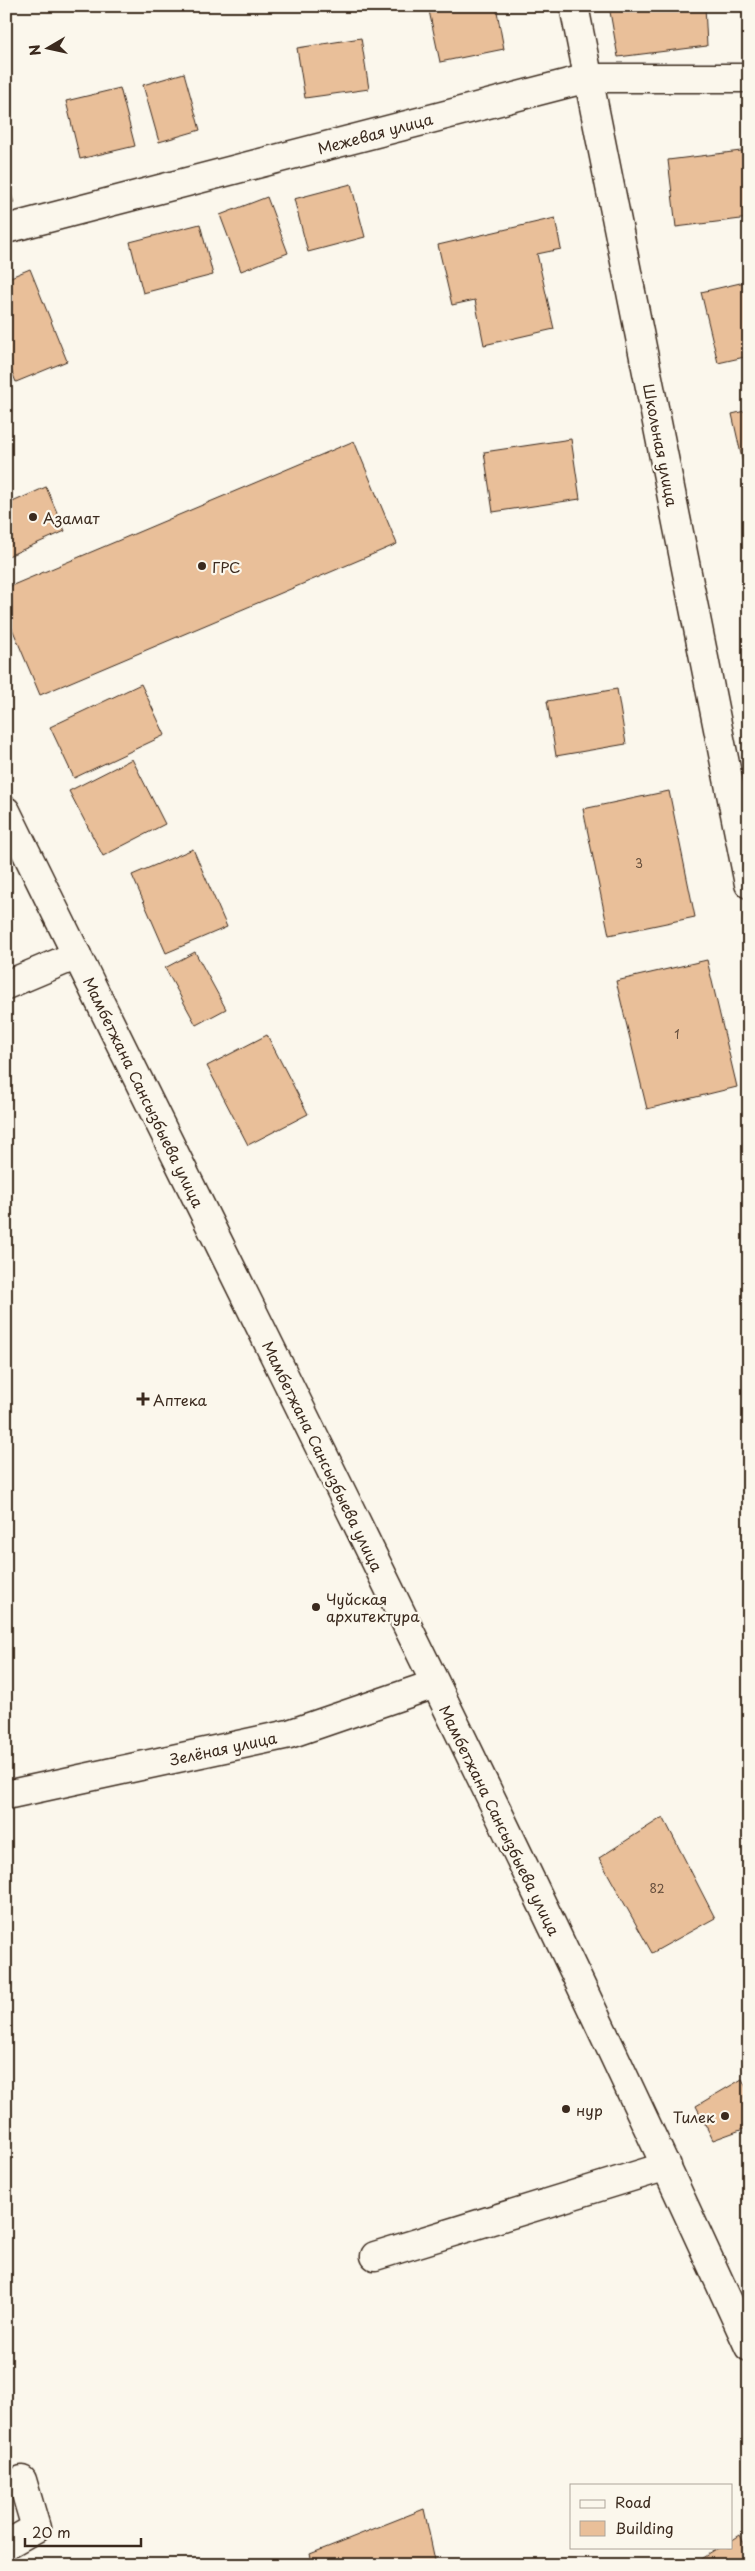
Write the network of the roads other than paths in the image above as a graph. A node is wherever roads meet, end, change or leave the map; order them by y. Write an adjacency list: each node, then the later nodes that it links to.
1 (574, 6): 2 (street, Школьная улица)
2 (588, 78): 3 (street, Межевая улица); 4 (street, Межевая улица); 6 (street, Школьная улица)
3 (749, 78)
4 (6, 229)
5 (6, 811): 8 (street, Мамбетжана Сансызбыева улица)
6 (744, 836): 7 (street, Школьная улица)
7 (749, 884)
8 (77, 955): 9 (street); 10 (street, Мамбетжана Сансызбыева улица)
9 (6, 985)
10 (435, 1684): 11 (street, Зелёная улица); 12 (street, Мамбетжана Сансызбыева улица)
11 (6, 1795)
12 (667, 2166): 13 (street); 14 (street, Мамбетжана Сансызбыева улица)
13 (375, 2256)
14 (749, 2347)
15 (22, 2480): 16 (street)
16 (6, 2545)

